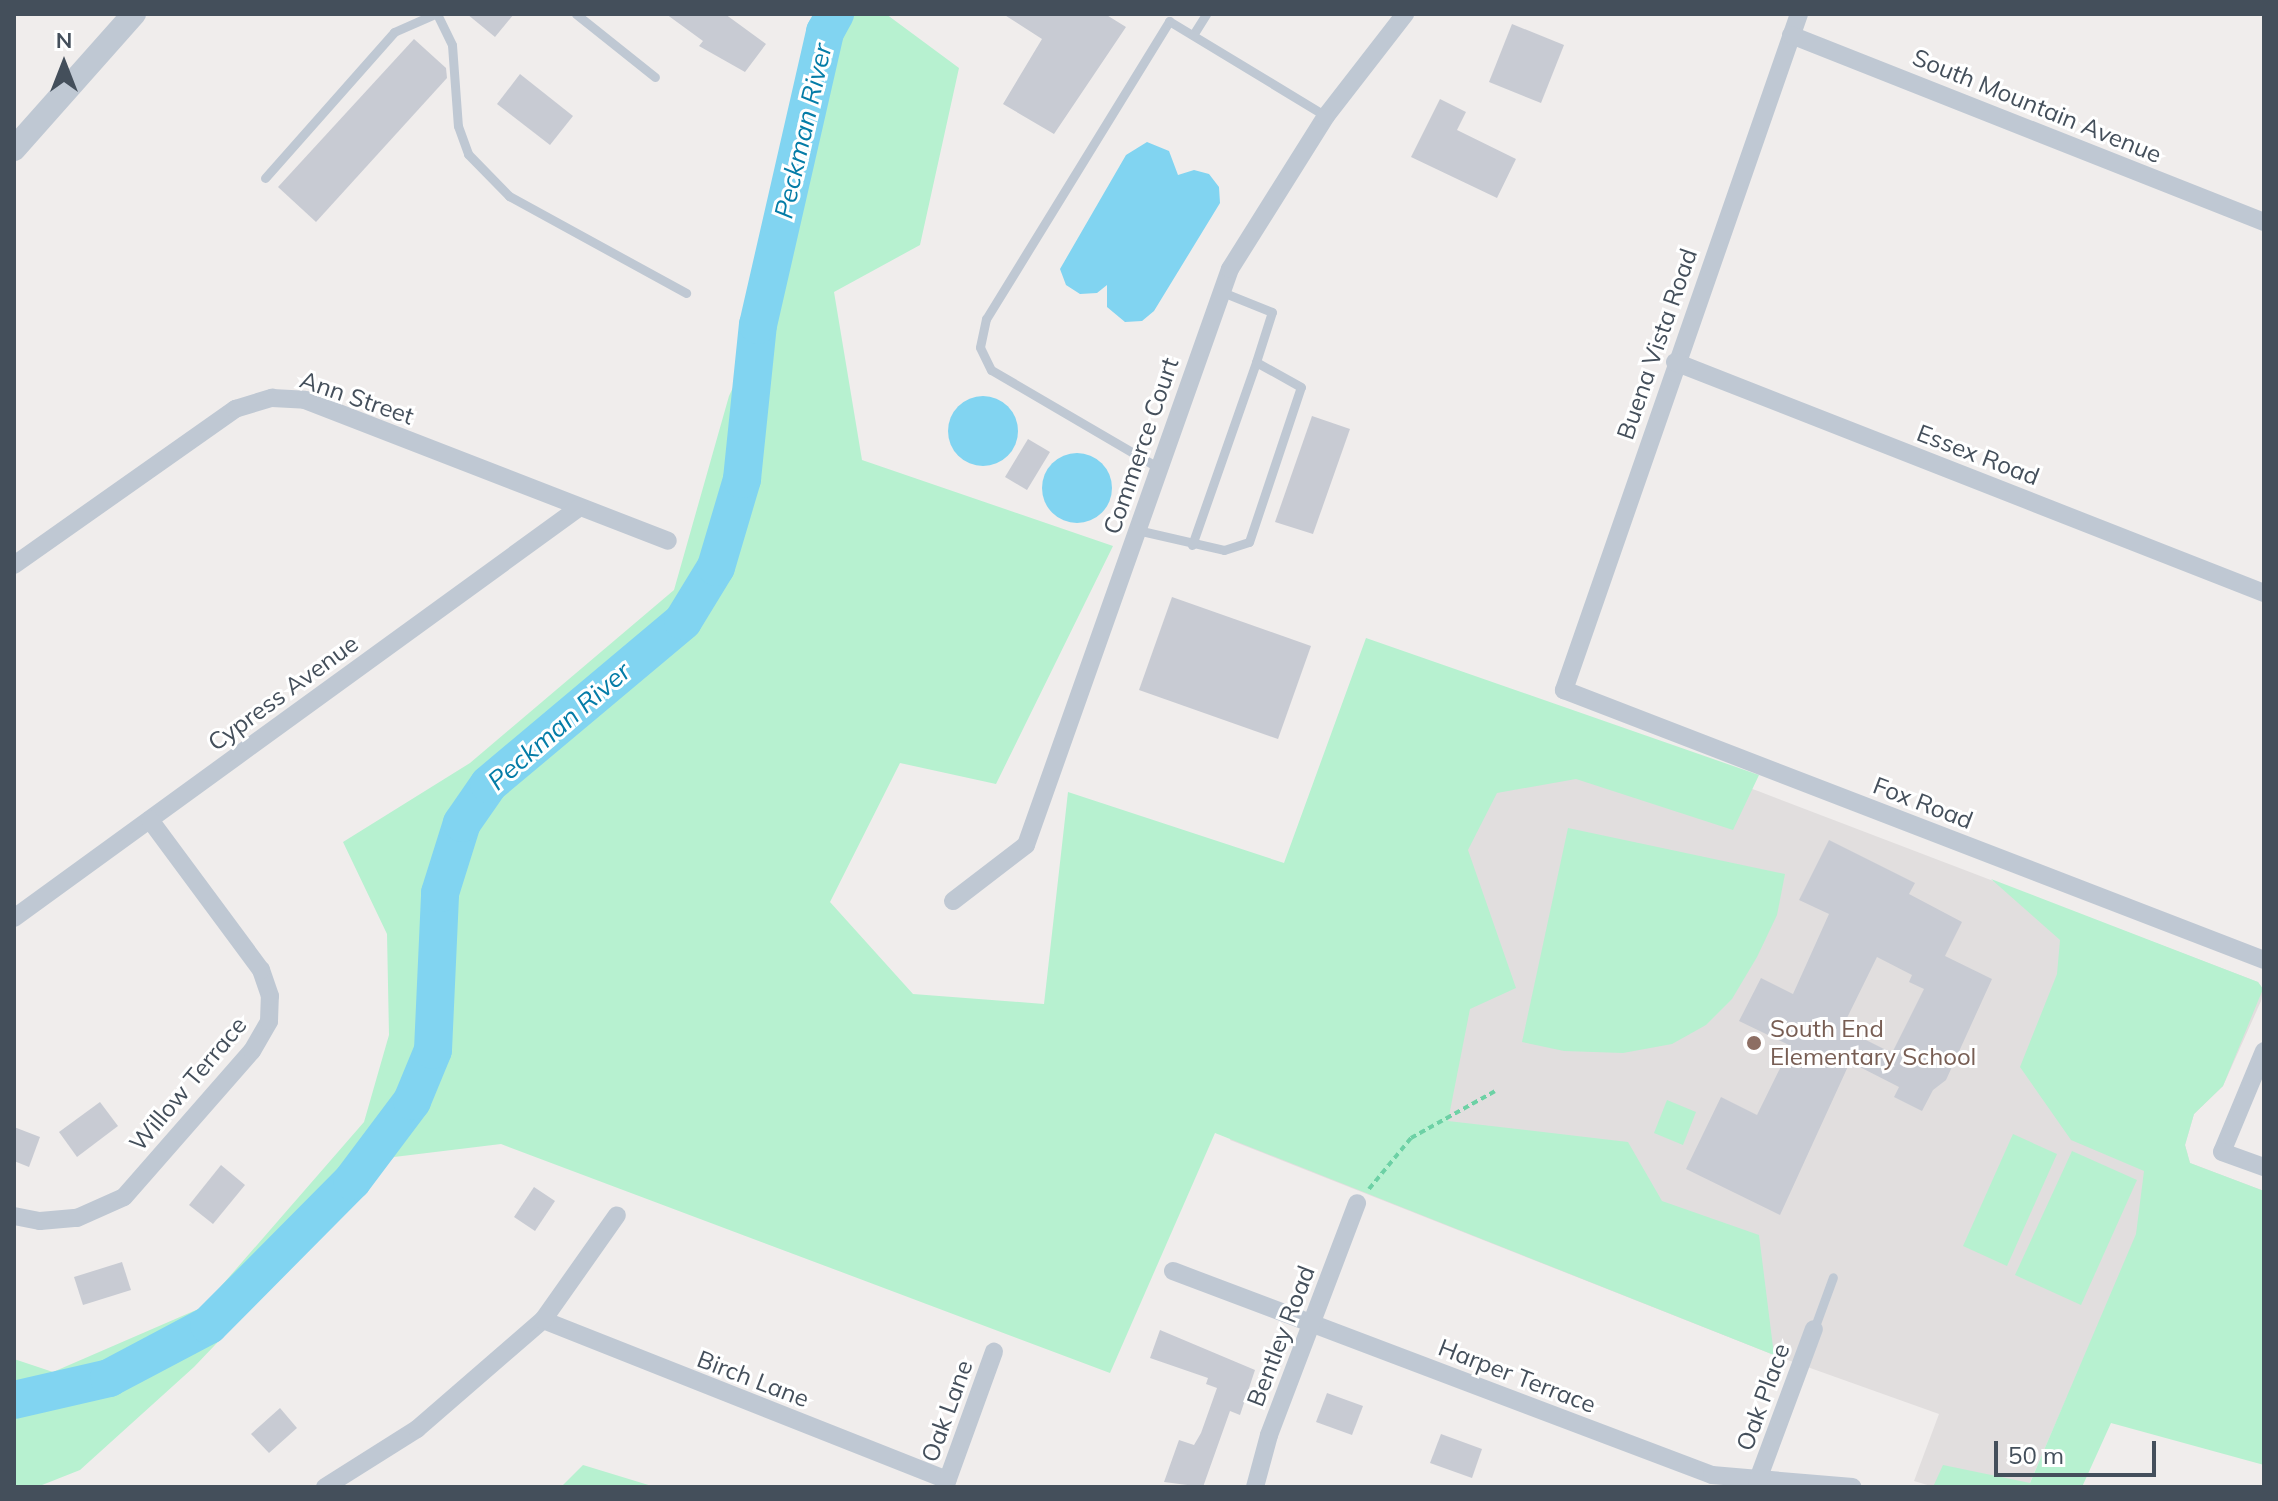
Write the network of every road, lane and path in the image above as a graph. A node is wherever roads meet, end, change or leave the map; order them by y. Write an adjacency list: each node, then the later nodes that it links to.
1 (134, 14): 13 (street)
2 (436, 14): 14 (lane); 17 (lane)
3 (576, 14): 11 (lane)
4 (1157, 14): 8 (lane)
5 (1206, 14): 9 (lane)
6 (1405, 14): 12 (street, Commerce Court)
7 (1799, 14): 10 (street, Buena Vista Road)
8 (1169, 21): 9 (lane); 20 (lane)
9 (1193, 35): 12 (lane)
10 (1791, 35): 15 (street, South Mountain Avenue); 19 (street, Buena Vista Road)
11 (655, 77)
12 (1326, 116): 16 (street, Commerce Court)
13 (14, 149)
14 (265, 178)
15 (2264, 222)
16 (1221, 292): 18 (lane); 20 (street, Commerce Court)
17 (686, 293)
18 (1256, 362): 24 (lane); 24 (lane)
19 (1675, 362): 26 (street, Essex Road); 27 (street, Buena Vista Road)
20 (1159, 468): 22 (street, Commerce Court)
21 (580, 507): 23 (street, Ann Street); 25 (street, Ann Street); 28 (street, Cypress Avenue)
22 (1137, 530): 24 (lane); 29 (street, Commerce Court)
23 (668, 541)
24 (1192, 545)
25 (14, 565)
26 (2264, 593)
27 (1564, 690): 31 (street, Fox Road)
28 (150, 820): 30 (street, Cypress Avenue); 37 (street, Willow Terrace)
29 (953, 901)
30 (14, 918)
31 (2264, 960)
32 (2264, 1051): 34 (street)
33 (1495, 1091): 35 (path)
34 (2264, 1167)
35 (1357, 1203): 41 (street, Bentley Road)
36 (617, 1215): 40 (street)
37 (14, 1216)
38 (1173, 1271): 41 (street, Harper Terrace)
39 (1833, 1277): 42 (lane)
40 (543, 1320): 45 (street, Birch Lane); 46 (street)
41 (1311, 1324): 44 (street, Harper Terrace); 47 (street, Bentley Road)
42 (1814, 1329): 44 (street, Oak Place)
43 (994, 1352): 45 (street, Oak Lane)
44 (1757, 1482): 48 (street, Harper Terrace)
45 (946, 1484)
46 (325, 1487)
47 (1255, 1487)
48 (1852, 1487)

